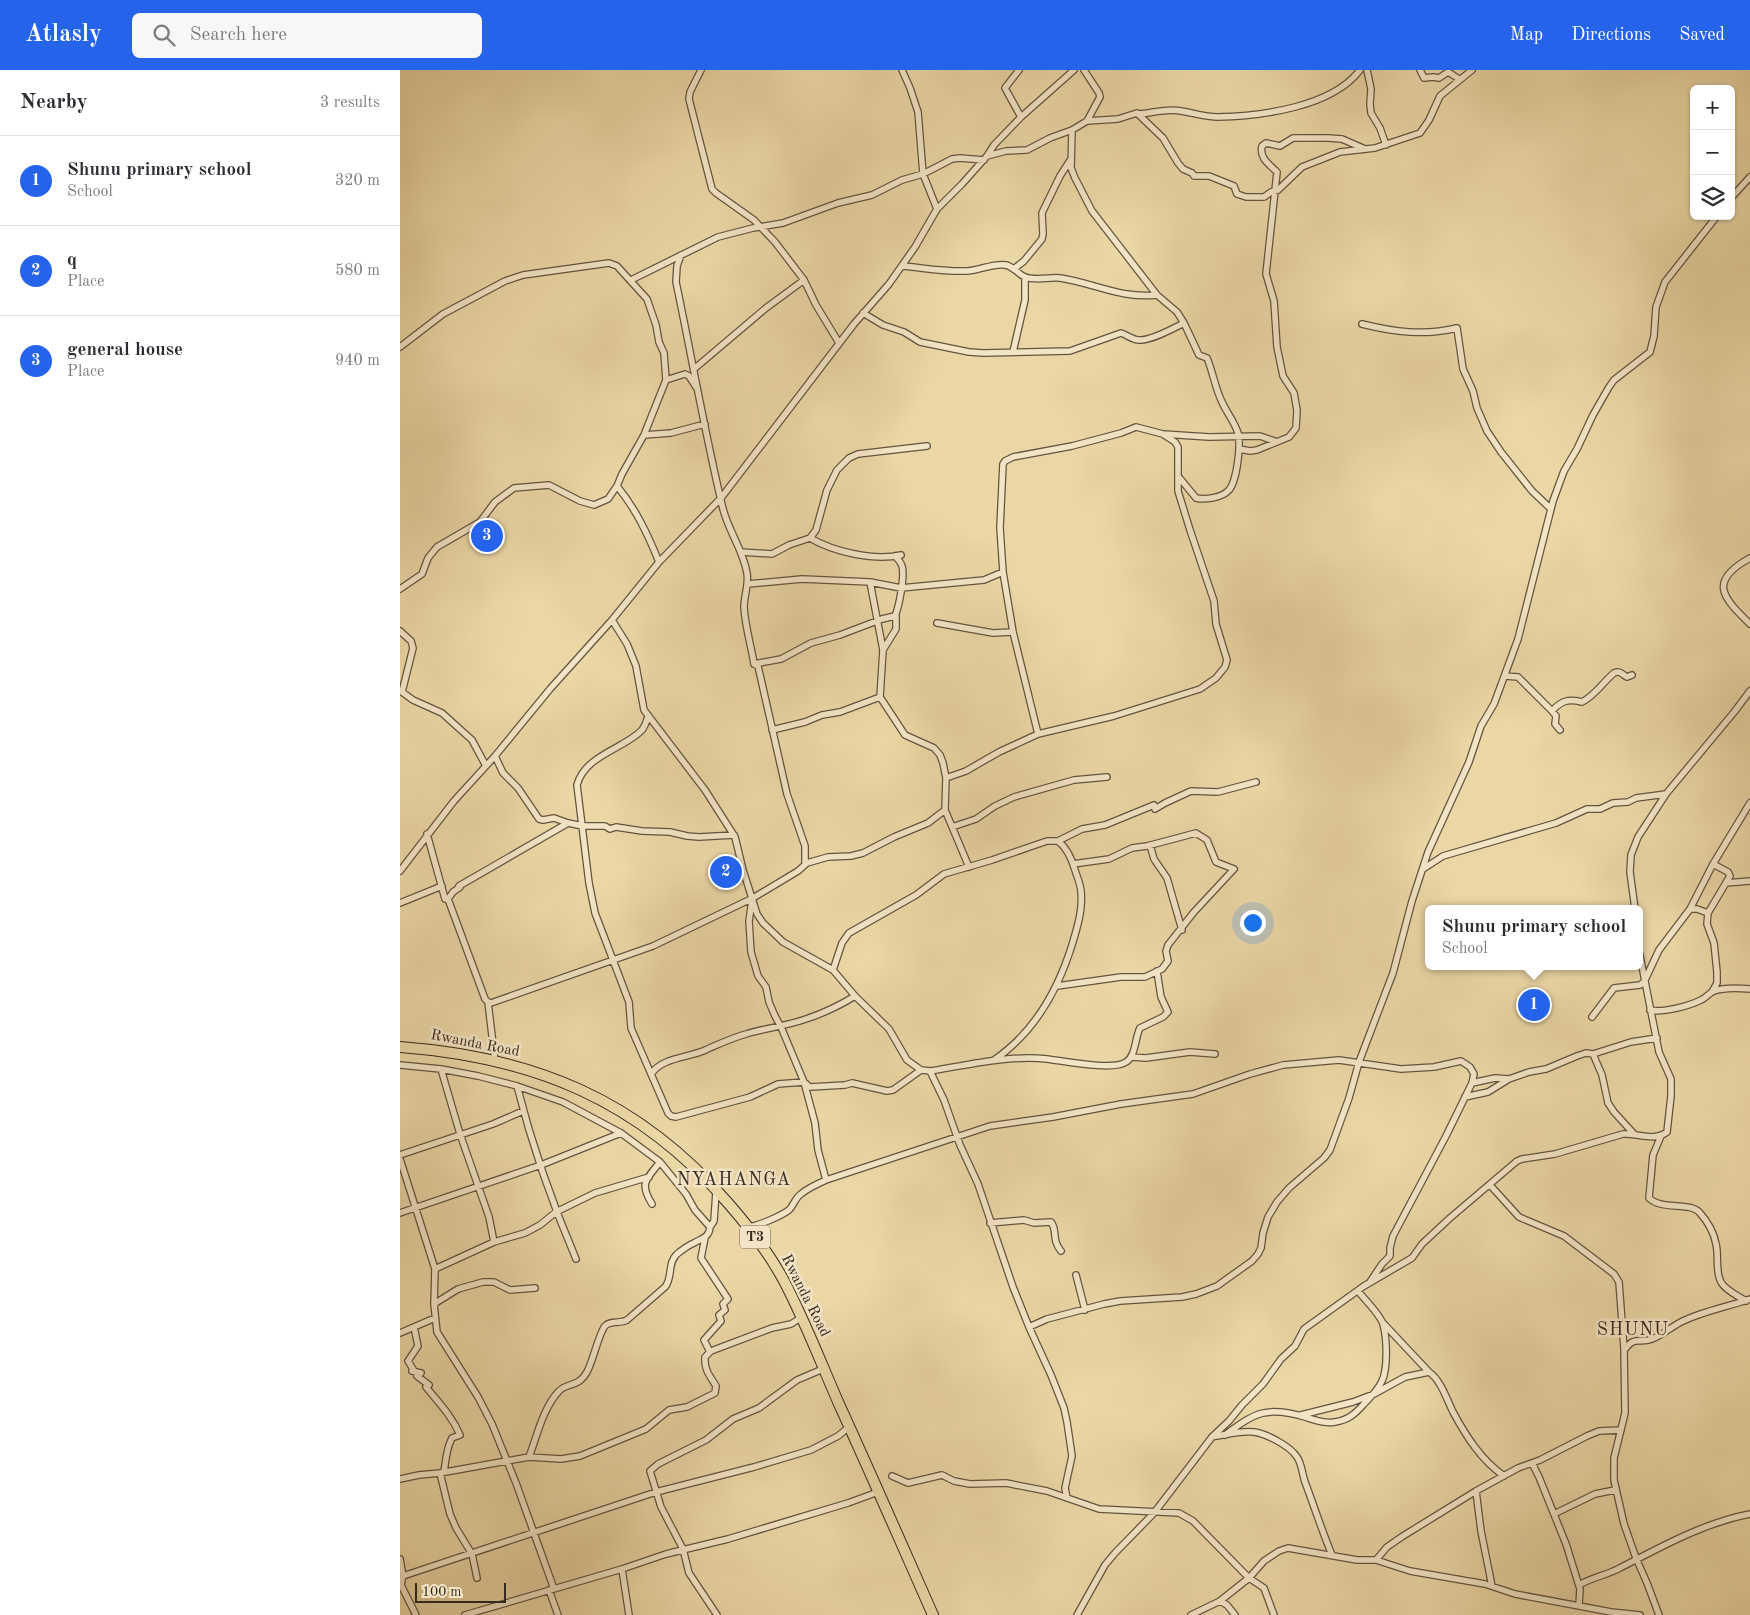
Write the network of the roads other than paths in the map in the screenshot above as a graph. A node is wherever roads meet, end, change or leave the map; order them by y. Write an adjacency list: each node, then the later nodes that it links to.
1 (701, 70): 25 (street)
2 (902, 70): 19 (street)
3 (1019, 70): 12 (street)
4 (1074, 70): 12 (street)
5 (1084, 70): 13 (street)
6 (1360, 70): 11 (street)
7 (1367, 70): 15 (street)
8 (1420, 70): 10 (street)
9 (1472, 70): 10 (street)
10 (1459, 80): 15 (street)
11 (1139, 114): 13 (street); 21 (street)
12 (1021, 117): 17 (street)
13 (1087, 121): 14 (street)
14 (1072, 130): 17 (street); 18 (street)
15 (1386, 145): 16 (street)
16 (1366, 150): 21 (street); 21 (street)
17 (985, 158): 19 (street); 23 (street)
18 (1071, 159): 28 (street); 32 (street)
19 (923, 174): 23 (street); 25 (street)
20 (1750, 176): 22 (street)
21 (1274, 192): 46 (street)
22 (1735, 193)
23 (937, 209): 27 (street)
24 (1714, 220): 52 (street)
25 (761, 227): 26 (street); 31 (street)
26 (681, 255): 30 (street); 39 (street)
27 (903, 266): 28 (street); 33 (street)
28 (1015, 268): 29 (street)
29 (1025, 277): 32 (street); 38 (street)
30 (631, 280): 37 (street); 40 (street)
31 (804, 280): 36 (street); 39 (street)
32 (1157, 295): 34 (street)
33 (863, 313): 36 (street); 38 (street)
34 (1184, 322): 38 (street); 45 (street)
35 (1362, 324): 52 (street)
36 (839, 343): 51 (street)
37 (400, 347)
38 (1013, 352)
39 (694, 369): 41 (street)
40 (666, 380): 41 (street); 44 (street)
41 (697, 388): 42 (street)
42 (706, 424): 44 (street); 51 (street)
43 (1163, 434): 45 (street); 49 (street); 57 (street)
44 (644, 435): 50 (street)
45 (1238, 436): 46 (street); 48 (street)
46 (1277, 442): 48 (street)
47 (927, 446): 53 (street)
48 (1239, 449): 49 (street)
49 (1178, 476): 79 (street)
50 (618, 486): 56 (street); 61 (street)
51 (721, 498): 54 (street); 56 (street)
52 (1551, 509): 71 (street)
53 (810, 538): 54 (street); 60 (street)
54 (741, 552): 59 (street)
55 (1750, 558): 66 (street)
56 (659, 562): 63 (street)
57 (1003, 572): 60 (street); 68 (street)
58 (870, 582): 59 (street); 60 (street); 64 (street)
59 (748, 584): 70 (street)
60 (901, 588): 62 (street)
61 (400, 589)
62 (896, 615): 64 (street); 69 (street)
63 (612, 620): 76 (street); 80 (street)
64 (877, 622): 69 (street); 70 (street)
65 (937, 623): 68 (street)
66 (1750, 624)
67 (400, 631): 81 (street)
68 (1013, 632): 79 (street)
69 (883, 650): 74 (street)
70 (754, 664): 77 (street)
71 (1505, 676): 75 (street); 99 (street)
72 (1632, 676): 75 (street)
73 (1750, 690): 85 (street)
74 (880, 697): 77 (street); 83 (street)
75 (1552, 711): 78 (street)
76 (648, 716): 89 (street); 92 (street)
77 (772, 730): 95 (street)
78 (1560, 730)
79 (1038, 734): 83 (street)
80 (495, 756): 81 (street); 88 (street)
81 (486, 766): 91 (street)
82 (1107, 777): 90 (street)
83 (946, 778): 87 (street)
84 (1256, 782): 93 (street)
85 (1666, 794): 99 (street); 107 (street)
86 (1750, 803): 97 (street)
87 (945, 810): 90 (street); 95 (street)
88 (568, 823): 89 (street); 105 (street)
89 (583, 826): 92 (street); 111 (street)
90 (952, 827): 98 (street)
91 (427, 834): 100 (street); 103 (street)
92 (734, 835): 104 (street)
93 (1058, 840): 96 (street); 98 (street)
94 (1150, 845): 96 (street); 110 (street); 110 (street)
95 (805, 864): 104 (street)
96 (1073, 864): 116 (street)
97 (1713, 864): 102 (street); 108 (street)
98 (968, 866): 112 (street)
99 (1423, 869): 131 (street)
100 (400, 870)
101 (1750, 882): 102 (street)
102 (1726, 883): 109 (street)
103 (442, 886): 105 (street); 106 (street)
104 (753, 898): 111 (street); 112 (street); 123 (street)
105 (448, 899): 120 (street)
106 (400, 903)
107 (1634, 905)
108 (1690, 909): 109 (street); 115 (street)
109 (1708, 913): 118 (street)
110 (1182, 930): 114 (street)
111 (613, 960): 120 (street); 136 (street)
112 (834, 970): 119 (street)
113 (1642, 970): 115 (street)
114 (1157, 972): 116 (street); 128 (street)
115 (1644, 982): 121 (street); 122 (street)
116 (1057, 986): 130 (street)
117 (1750, 989): 118 (street)
118 (1712, 992): 121 (street)
119 (855, 996): 123 (street); 134 (street)
120 (488, 1002): 129 (street)
121 (1650, 1010): 124 (street)
122 (1592, 1018)
123 (781, 1026): 136 (street); 138 (street)
124 (1656, 1038): 127 (street); 147 (street)
125 (400, 1047): 129 (highway, Rwanda Road / T3)
126 (1214, 1054): 128 (street)
127 (1593, 1054): 137 (street); 145 (street)
128 (1131, 1057): 130 (street)
129 (496, 1060): 156 (highway, Rwanda Road / T3)
130 (993, 1061): 135 (street)
131 (1359, 1062): 139 (street); 146 (street); 175 (street)
132 (400, 1065): 133 (street)
133 (441, 1069): 140 (street); 144 (street)
134 (921, 1070): 135 (street); 138 (street)
135 (930, 1071): 146 (street)
136 (651, 1074): 138 (street)
137 (1509, 1079): 139 (street); 141 (street)
138 (804, 1082): 153 (street)
139 (1472, 1083): 141 (street)
140 (517, 1086): 142 (street); 143 (street)
141 (1465, 1098): 170 (street)
142 (523, 1112): 144 (street); 151 (street)
143 (621, 1133): 150 (street); 151 (street)
144 (460, 1134): 148 (street); 155 (street)
145 (1634, 1134): 147 (street); 154 (street)
146 (957, 1136): 153 (street); 161 (street)
147 (1661, 1136): 173 (street)
148 (400, 1155)
149 (400, 1159): 158 (street)
150 (660, 1162): 152 (street); 162 (street)
151 (541, 1165): 155 (street); 159 (street)
152 (648, 1177): 157 (street); 159 (street)
153 (826, 1180): 163 (street)
154 (1490, 1185): 170 (street); 182 (street)
155 (479, 1186): 158 (street); 165 (street)
156 (716, 1189): 162 (street); 163 (highway, Rwanda Road / T3)
157 (652, 1204)
158 (415, 1208): 160 (street); 168 (street)
159 (556, 1212): 165 (street); 167 (street)
160 (400, 1213)
161 (990, 1223): 166 (street); 180 (street)
162 (710, 1227): 164 (street)
163 (748, 1227): 176 (highway, Rwanda Road / T3)
164 (705, 1238): 183 (street); 192 (street)
165 (494, 1242): 168 (street)
166 (1061, 1252)
167 (576, 1259)
168 (435, 1269): 174 (street)
169 (1076, 1275): 175 (street)
170 (1370, 1282): 172 (street)
171 (535, 1288): 174 (street)
172 (1358, 1291): 178 (street); 191 (street)
173 (1748, 1300): 182 (street)
174 (434, 1304): 177 (street)
175 (1085, 1310): 180 (street)
176 (802, 1317): 183 (street); 184 (highway, Rwanda Road / T3)
177 (435, 1318): 179 (street); 193 (street)
178 (1383, 1323): 185 (street); 186 (street)
179 (414, 1327): 181 (street); 195 (street)
180 (1029, 1328): 203 (street)
181 (400, 1333)
182 (1624, 1349): 189 (street)
183 (710, 1352): 192 (street)
184 (824, 1369): 188 (highway, Rwanda Road / T3); 201 (street)
185 (1429, 1372): 186 (street); 197 (street)
186 (1374, 1394): 187 (street); 187 (street)
187 (1300, 1416): 190 (street)
188 (849, 1427): 201 (street); 202 (highway, Rwanda Road / T3)
189 (1621, 1430): 194 (street); 199 (street)
190 (1225, 1435): 191 (street); 210 (street)
191 (1212, 1437): 204 (street)
192 (529, 1457): 193 (street)
193 (507, 1461): 195 (street); 207 (street)
194 (1532, 1463): 197 (street); 205 (street)
195 (442, 1473): 198 (street); 209 (street)
196 (892, 1476): 203 (street)
197 (1504, 1476): 200 (street)
198 (400, 1479)
199 (1616, 1490): 205 (street); 211 (street)
200 (1476, 1491): 213 (street); 219 (street)
201 (656, 1492): 207 (street); 208 (street)
202 (878, 1492): 208 (street); 229 (highway, Rwanda Road / T3)
203 (1067, 1498): 204 (street)
204 (1154, 1513): 217 (street); 230 (street)
205 (1554, 1514): 220 (street)
206 (1750, 1514): 211 (street)
207 (534, 1533): 209 (street); 221 (street)
208 (683, 1550): 214 (street); 228 (street)
209 (472, 1554): 215 (street); 216 (street)
210 (1332, 1555): 213 (street); 217 (street)
211 (1636, 1558): 220 (street); 235 (street)
212 (400, 1559): 215 (street)
213 (1376, 1560): 219 (street)
214 (622, 1569): 221 (street); 227 (street)
215 (403, 1576): 218 (street)
216 (477, 1578)
217 (1248, 1578): 222 (street); 233 (street)
218 (401, 1585): 224 (street)
219 (1492, 1586): 223 (street)
220 (1579, 1586): 223 (street)
221 (552, 1590): 225 (street); 226 (street)
222 (1220, 1601): 231 (street); 232 (street)
223 (1579, 1605): 234 (street)
224 (416, 1615)
225 (466, 1615)
226 (558, 1615)
227 (629, 1615)
228 (717, 1615)
229 (933, 1615)
230 (1077, 1615)
231 (1191, 1615)
232 (1235, 1615)
233 (1274, 1615)
234 (1640, 1615)
235 (1659, 1615)

